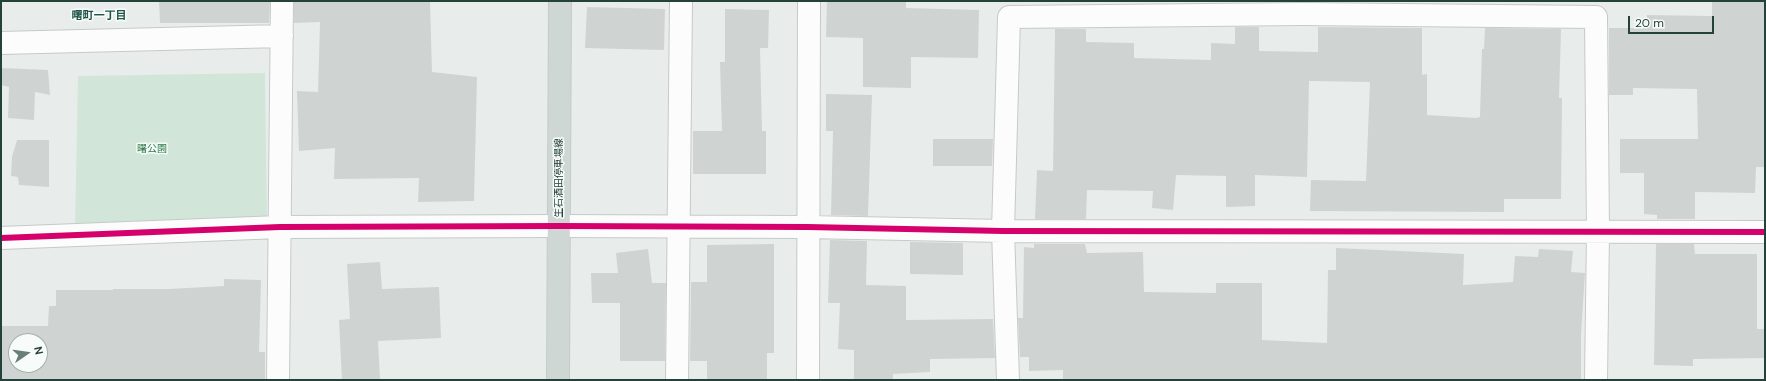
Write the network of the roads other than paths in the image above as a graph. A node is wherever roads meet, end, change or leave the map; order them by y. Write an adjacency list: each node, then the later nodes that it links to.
1 (282, 1): 6 (street)
2 (560, 1): 8 (main road, 生石酒田停車場線)
3 (681, 1): 9 (street)
4 (809, 1): 11 (street)
5 (1304, 7): 12 (street); 13 (street)
6 (282, 36): 7 (street); 10 (street)
7 (1, 43)
8 (559, 226): 9 (street); 10 (street); 17 (main road, 生石酒田停車場線)
9 (678, 226): 11 (street); 18 (street)
10 (280, 227): 15 (street); 16 (street)
11 (808, 227): 12 (street); 19 (street)
12 (1003, 231): 13 (street); 20 (street)
13 (1598, 232): 14 (street); 21 (street)
14 (1765, 232)
15 (1, 238)
16 (278, 380)
17 (558, 380)
18 (677, 380)
19 (808, 380)
20 (1008, 380)
21 (1596, 380)

